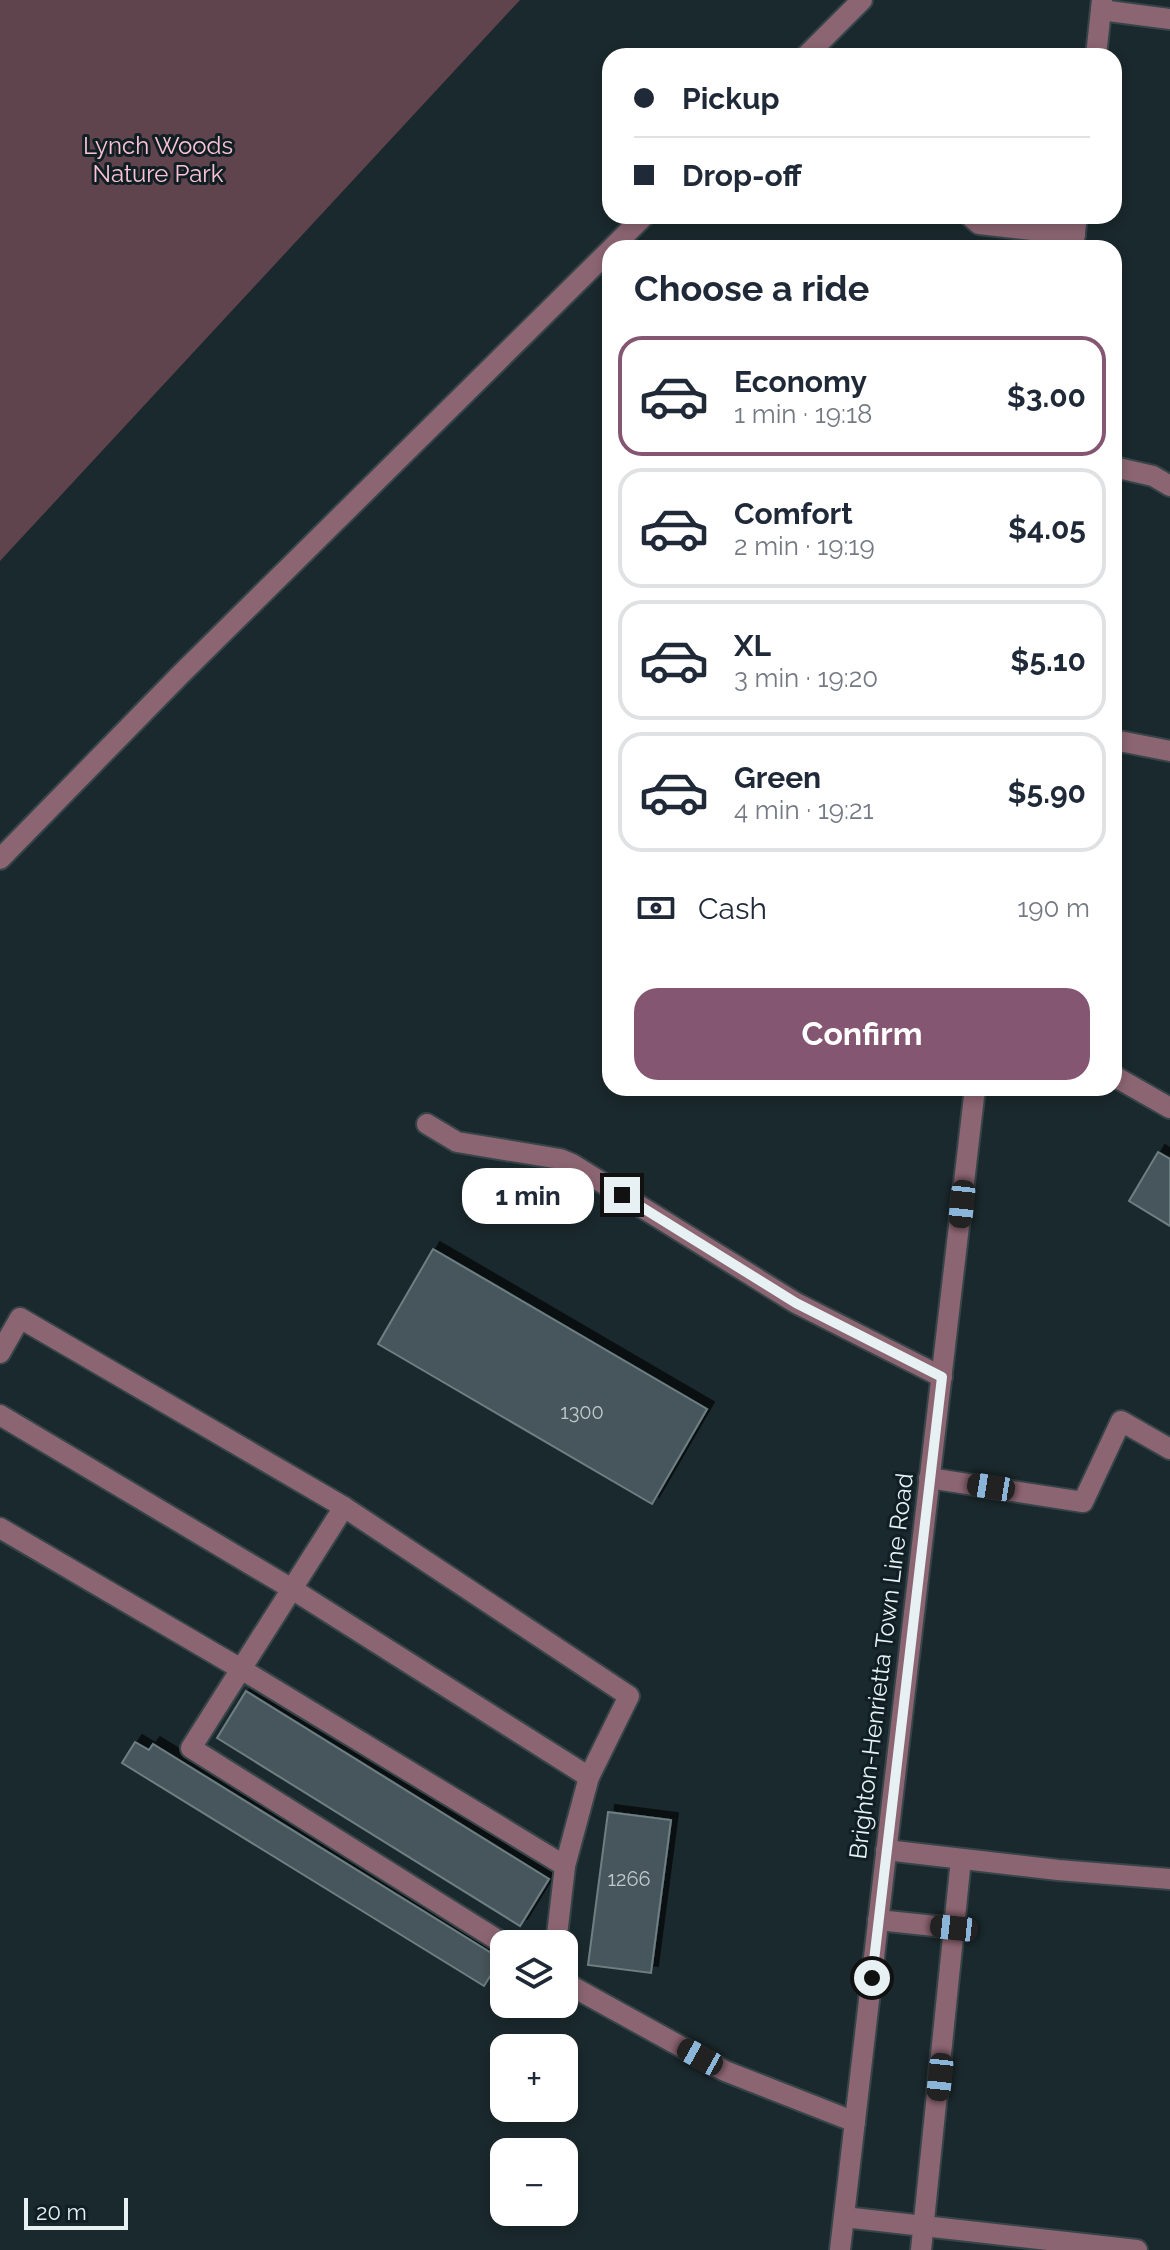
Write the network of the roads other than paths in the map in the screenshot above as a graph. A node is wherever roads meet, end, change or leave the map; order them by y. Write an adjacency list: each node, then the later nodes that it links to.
1 (862, 0): 4 (street)
2 (1102, 5): 3 (street); 5 (street)
3 (1170, 19)
4 (814, 48)
5 (1097, 48)
6 (636, 224): 9 (street)
7 (979, 224): 8 (street)
8 (1075, 233)
9 (620, 240)
10 (602, 258): 15 (street)
11 (1122, 469): 12 (street)
12 (1170, 486)
13 (1122, 742): 14 (street)
14 (1170, 751)
15 (0, 859)
16 (1122, 1081): 18 (street)
17 (974, 1096): 21 (street, Brighton-Henrietta Town Line Road)
18 (1170, 1108)
19 (427, 1124): 21 (street)
20 (0, 1353): 25 (street)
21 (942, 1377): 24 (street, Brighton-Henrietta Town Line Road)
22 (0, 1415): 27 (street)
23 (1170, 1449): 24 (street)
24 (929, 1478): 30 (street, Brighton-Henrietta Town Line Road)
25 (344, 1507): 27 (street); 29 (street)
26 (0, 1528): 28 (street)
27 (292, 1589): 28 (street); 29 (street)
28 (241, 1669): 32 (street); 37 (street)
29 (589, 1777): 32 (street)
30 (886, 1850): 31 (street); 34 (street, Brighton-Henrietta Town Line Road)
31 (961, 1859): 33 (street); 35 (street)
32 (565, 1866): 36 (street)
33 (1170, 1879)
34 (878, 1920): 35 (street); 39 (street, Brighton-Henrietta Town Line Road)
35 (954, 1928): 41 (street)
36 (558, 1930)
37 (490, 1935)
38 (578, 1990): 39 (street)
39 (855, 2122): 40 (street, Brighton-Henrietta Town Line Road)
40 (844, 2217): 41 (street); 42 (street, Brighton-Henrietta Town Line Road)
41 (925, 2227): 43 (street); 44 (street)
42 (840, 2250)
43 (921, 2250)
44 (1137, 2250)

